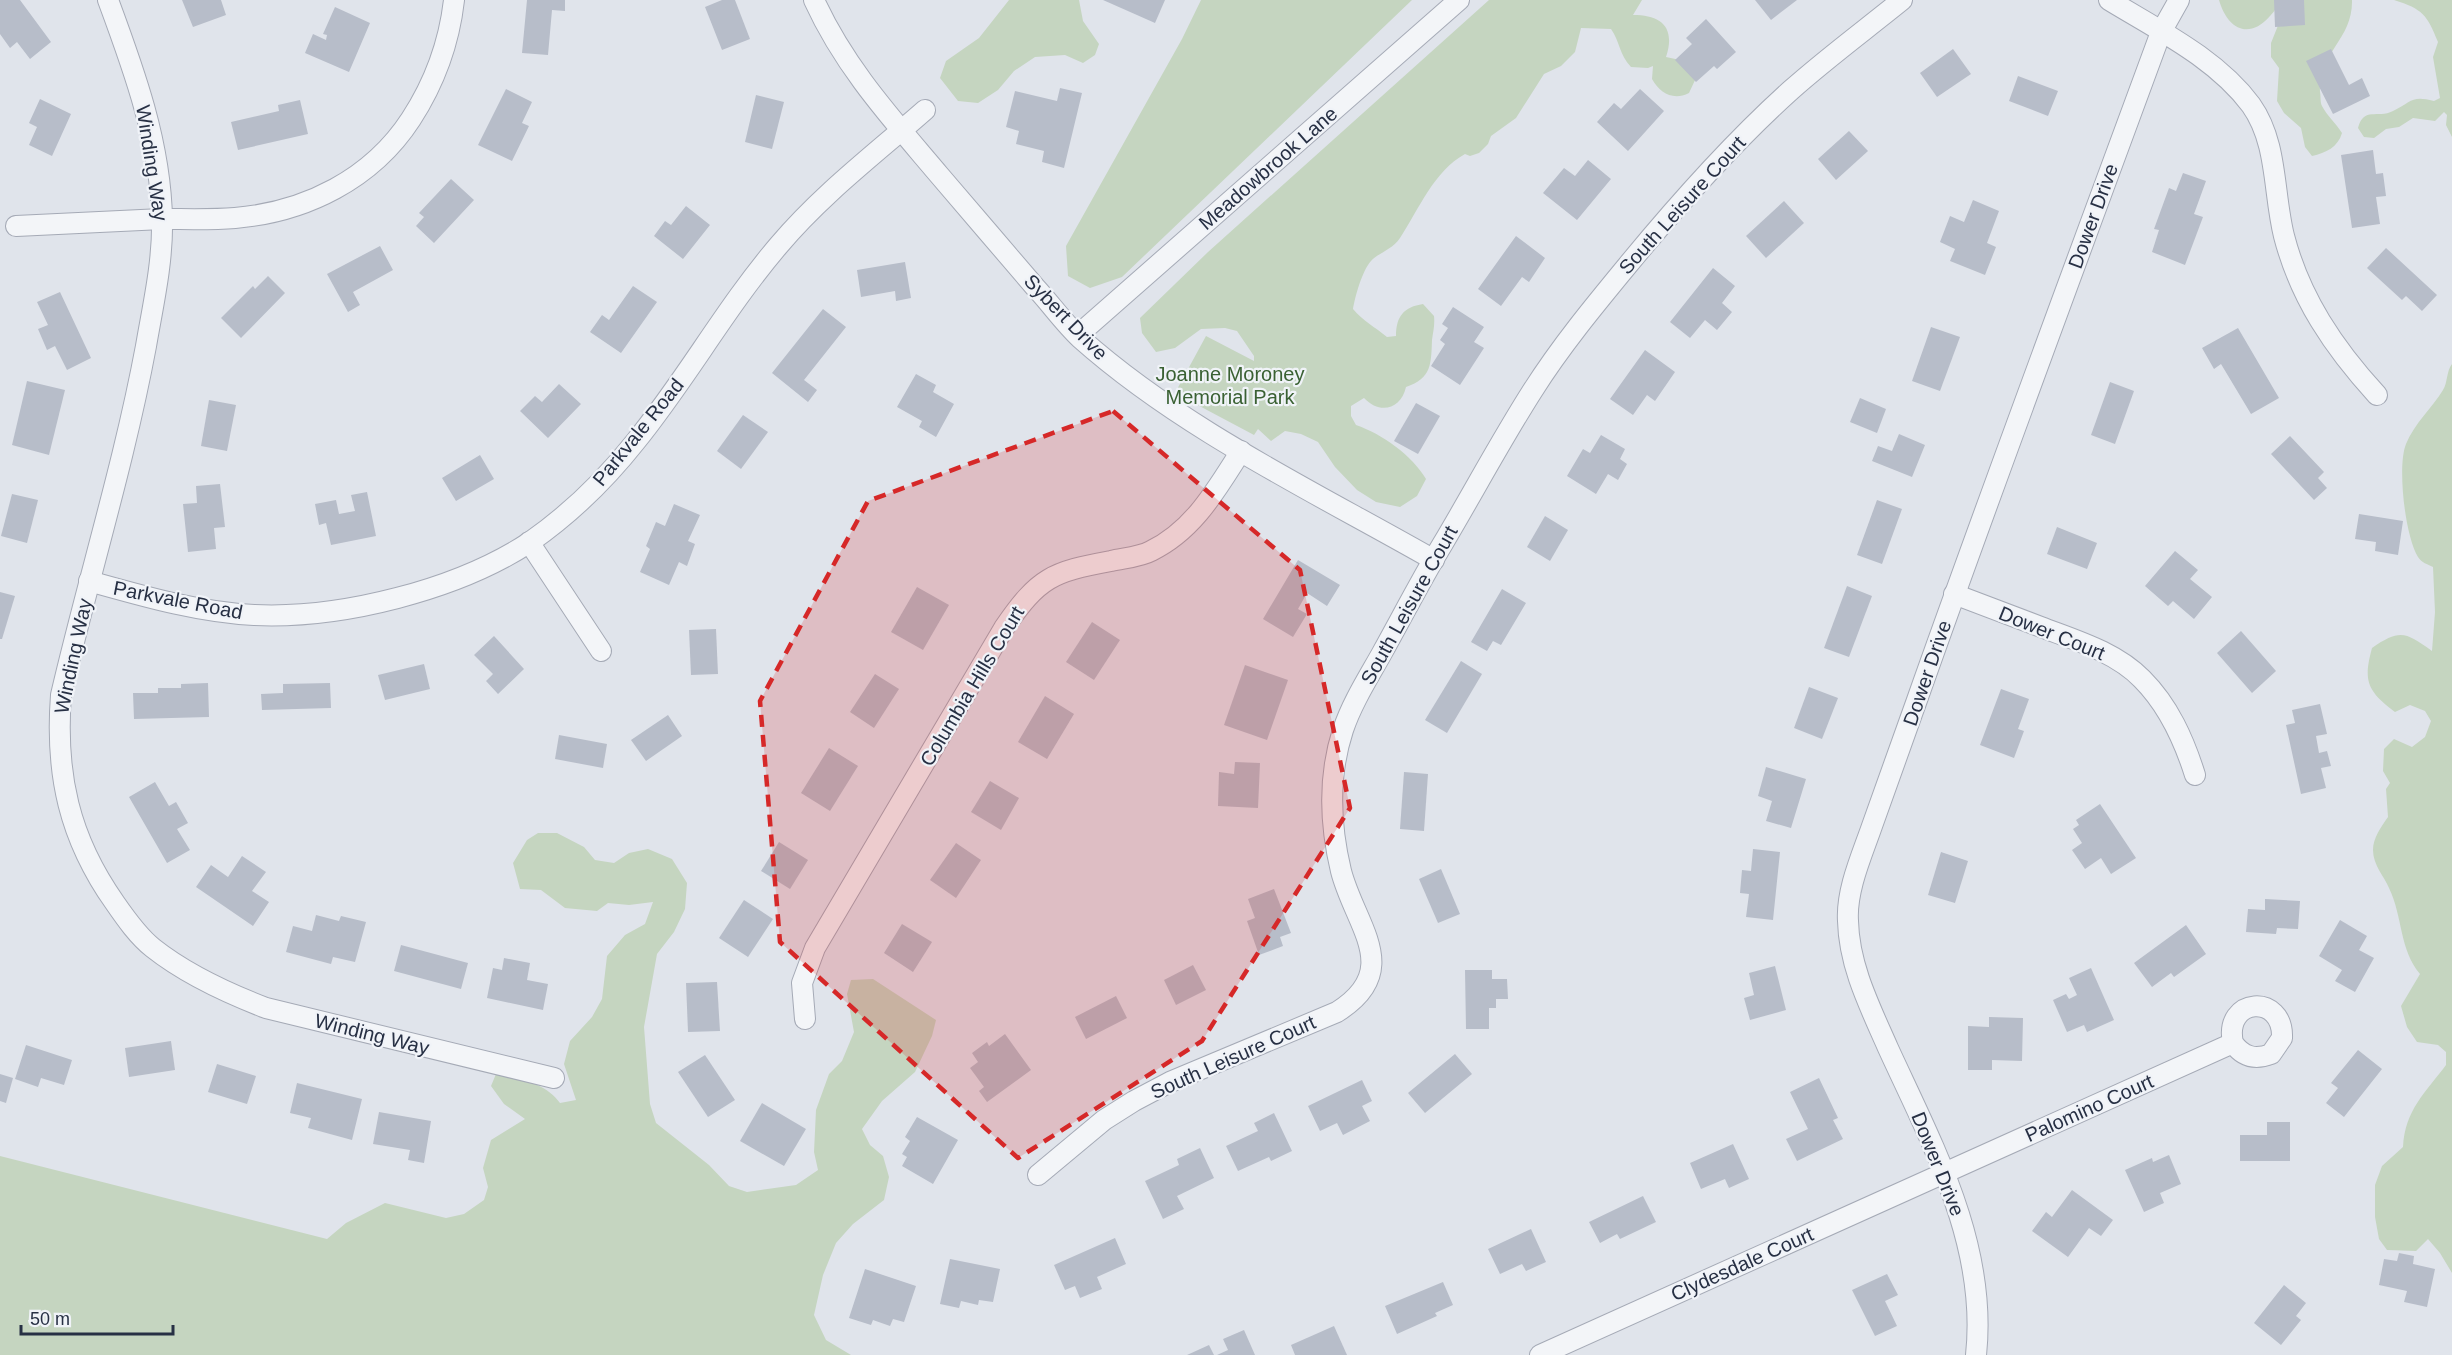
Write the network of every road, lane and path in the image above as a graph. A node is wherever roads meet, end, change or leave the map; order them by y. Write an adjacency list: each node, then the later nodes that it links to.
1 (108, 0): 11 (street, Winding Way)
2 (454, 0): 11 (street)
3 (814, 0): 10 (street, Sybert Drive)
4 (1459, 0): 13 (street, Meadowbrook Lane)
5 (1902, 0): 17 (street, South Leisure Court)
6 (2109, 0): 8 (street)
7 (2179, 0): 8 (street, Dower Drive)
8 (2161, 32): 14 (street); 19 (street, Dower Drive)
9 (925, 110): 10 (street, Parkvale Road)
10 (902, 130): 13 (street, Sybert Drive); 16 (street, Parkvale Road)
11 (162, 219): 12 (street); 18 (street, Winding Way)
12 (16, 226)
13 (1078, 335): 15 (street, Sybert Drive)
14 (2377, 395)
15 (1241, 450): 17 (street, Sybert Drive); 22 (street, Columbia Hills Court)
16 (529, 542): 18 (street, Parkvale Road); 20 (street)
17 (1434, 560): 26 (street, South Leisure Court)
18 (89, 581): 24 (street, Winding Way)
19 (1954, 594): 21 (street, Dower Court); 25 (street, Dower Drive)
20 (601, 651)
21 (2195, 775)
22 (805, 1019)
23 (2233, 1043): 25 (street, Palomino Court)
24 (554, 1078)
25 (1944, 1173): 27 (street, Clydesdale Court); 28 (street, Dower Drive)
26 (1038, 1174)
27 (1540, 1355)
28 (1976, 1355)

